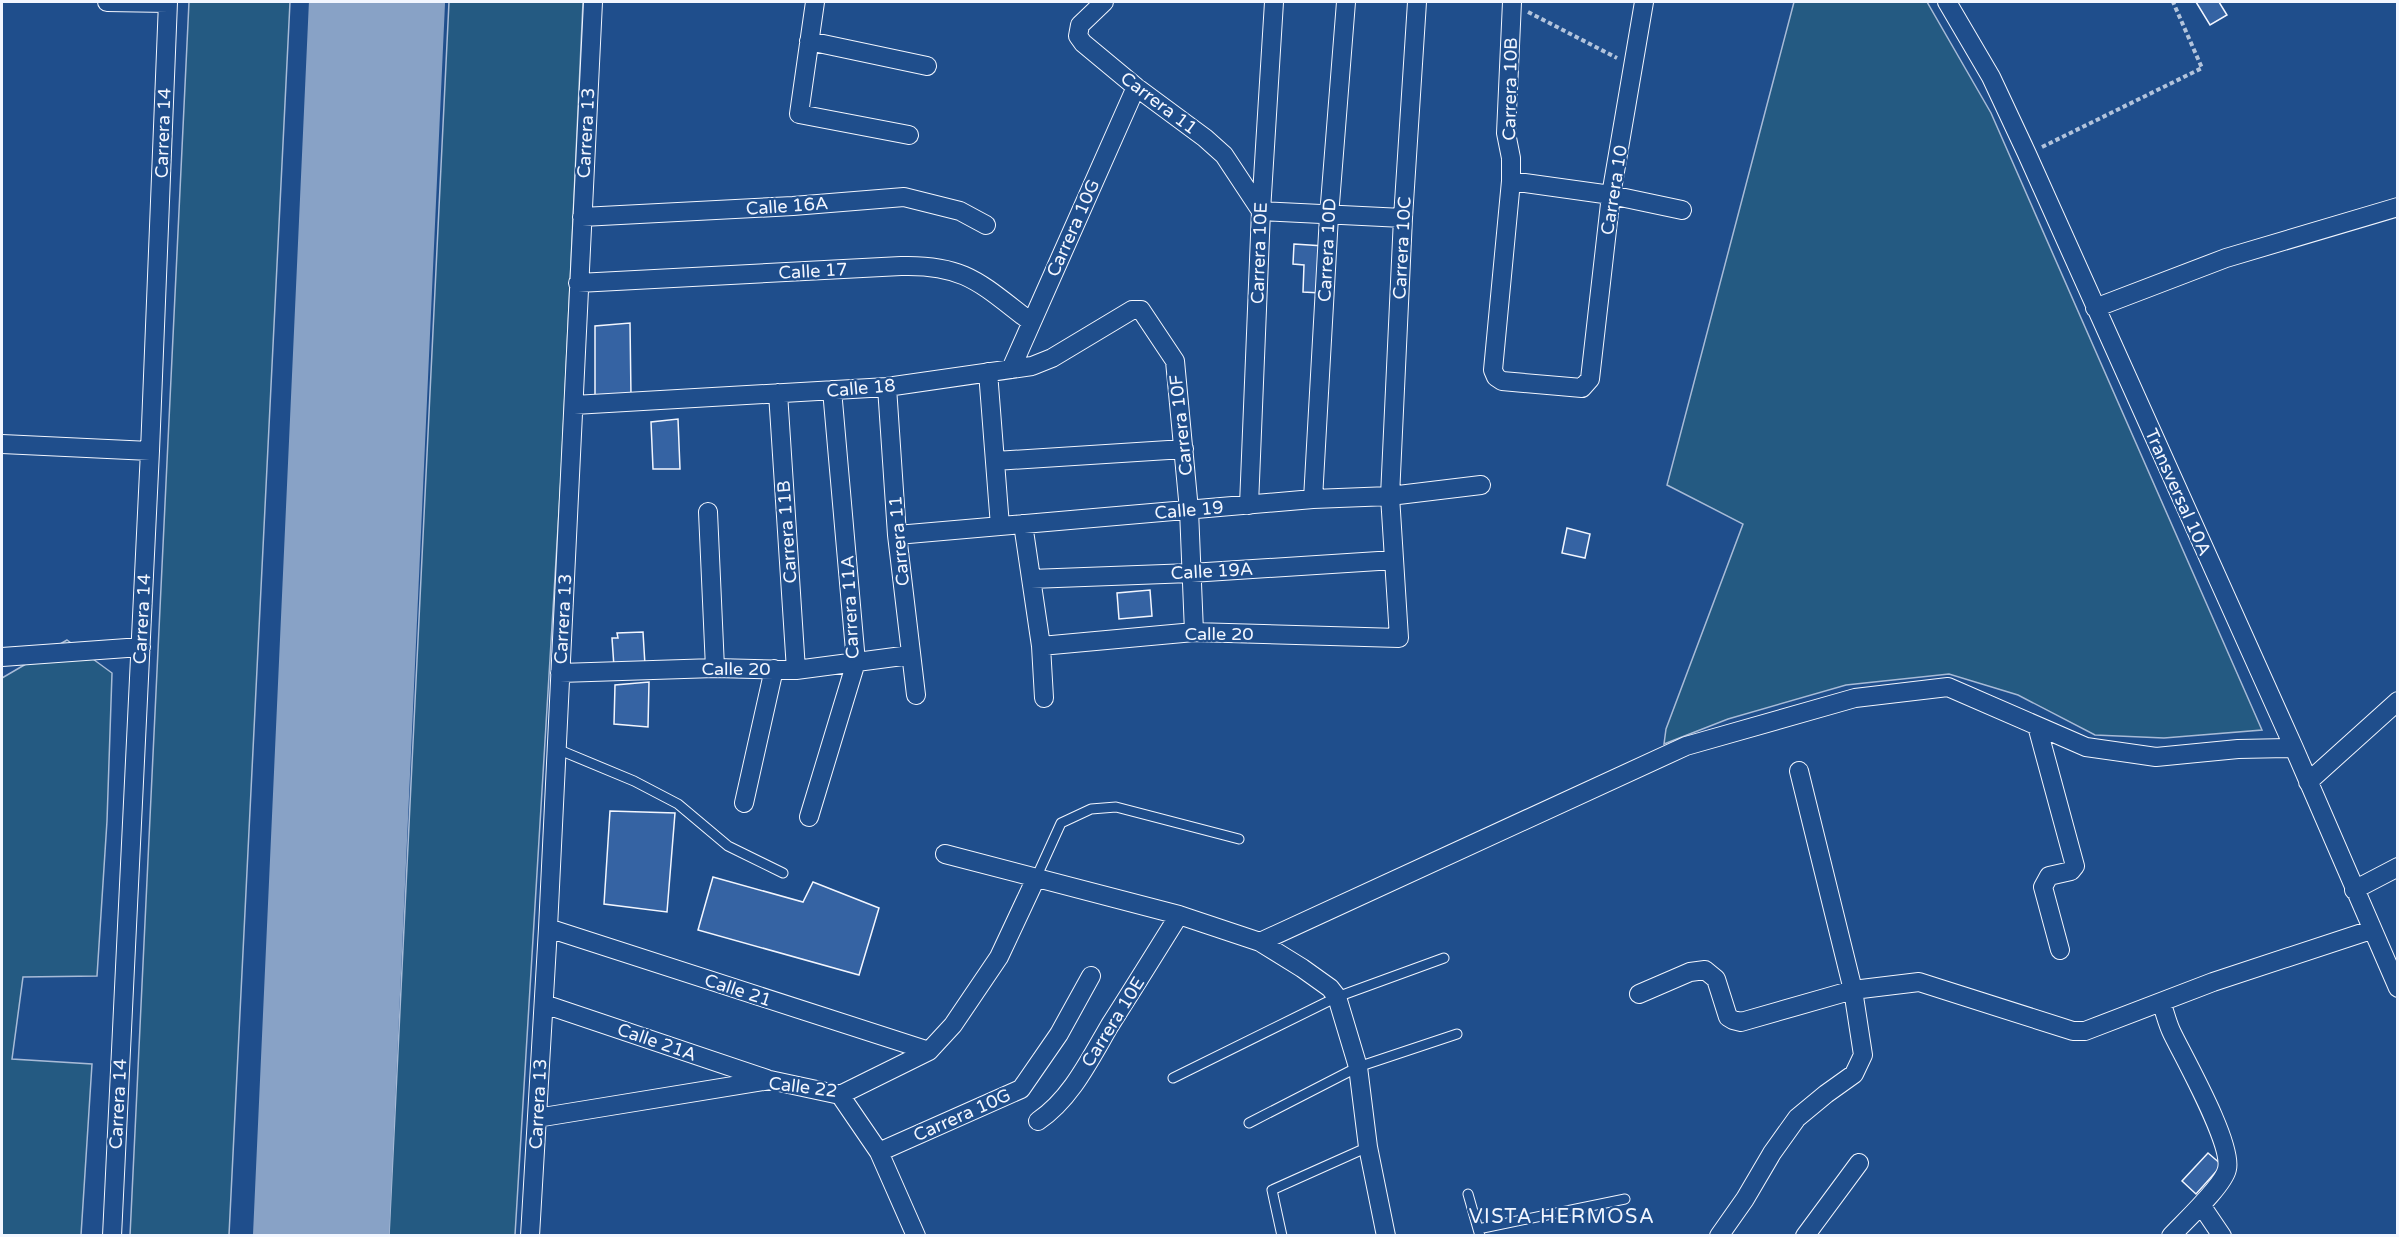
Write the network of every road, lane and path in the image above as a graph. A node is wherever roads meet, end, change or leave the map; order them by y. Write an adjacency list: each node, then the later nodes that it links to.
1 (107, 2): 2 (street)
2 (168, 2): 41 (street, Carrera 14)
3 (593, 2): 25 (street, Carrera 13)
4 (815, 2): 13 (street)
5 (1104, 2): 16 (street, Carrera 11)
6 (1274, 2): 23 (street, Carrera 10E)
7 (1346, 2): 24 (street, Carrera 10D)
8 (1417, 2): 26 (street, Carrera 10C)
9 (1644, 2): 15 (street, Carrera 10)
10 (1947, 2): 18 (street, Transversal 10A)
11 (2174, 2): 18 (path)
12 (1512, 3): 15 (path); 19 (street, Carrera 10B)
13 (810, 40): 14 (street); 17 (street)
14 (927, 66)
15 (1634, 67): 20 (street, Carrera 10)
16 (1136, 87): 23 (street, Carrera 11); 31 (street, Carrera 10G)
17 (909, 135)
18 (2027, 154): 29 (street, Transversal 10A)
19 (1511, 182): 20 (street); 34 (street, Carrera 10B)
20 (1611, 195): 22 (street); 34 (street, Carrera 10)
21 (2397, 207): 29 (street)
22 (1682, 210)
23 (1261, 211): 24 (street); 46 (street, Carrera 10E)
24 (1329, 216): 26 (street); 45 (street, Carrera 10D)
25 (582, 217): 27 (street, Calle 16A); 28 (street, Carrera 13)
26 (1403, 218): 44 (street, Carrera 10C)
27 (986, 225)
28 (578, 283): 31 (street, Calle 17); 38 (street, Carrera 13)
29 (2095, 308): 70 (street, Transversal 10A)
30 (1132, 310): 32 (street, Calle 18); 40 (street, Carrera 10F)
31 (1031, 322): 32 (street, Carrera 10G)
32 (1011, 369): 33 (street, Calle 18)
33 (988, 372): 35 (street, Calle 18); 42 (street)
34 (1590, 379)
35 (887, 387): 36 (street, Calle 18); 51 (street, Carrera 11)
36 (832, 390): 37 (street, Calle 18); 61 (street, Carrera 11A)
37 (777, 393): 38 (street, Calle 18); 64 (street, Carrera 11B)
38 (574, 405): 65 (street, Carrera 13)
39 (2, 444): 41 (street)
40 (1184, 449): 42 (street); 47 (street, Carrera 10F)
41 (150, 451): 58 (street, Carrera 14)
42 (995, 461): 50 (street)
43 (1481, 485): 44 (street, Calle 19)
44 (1390, 496): 45 (street, Calle 19); 52 (street, Carrera 10C)
45 (1313, 499): 46 (street, Calle 19)
46 (1249, 504): 47 (street, Calle 19)
47 (1189, 510): 49 (street, Calle 19); 53 (street, Carrera 10F)
48 (708, 512): 62 (street)
49 (1023, 524): 50 (street, Calle 19); 54 (street)
50 (1000, 526): 51 (street, Calle 19)
51 (897, 535): 59 (street, Carrera 11)
52 (1394, 560): 53 (street, Calle 19A); 56 (street, Carrera 10C)
53 (1191, 573): 54 (street, Calle 19A); 55 (street, Carrera 10F)
54 (1031, 579): 57 (street)
55 (1194, 632): 56 (street, Calle 20); 57 (street, Calle 20)
56 (1399, 638)
57 (1041, 646): 67 (street)
58 (141, 647): 60 (street); 111 (street, Carrera 14)
59 (910, 655): 61 (street, Calle 20); 66 (street, Carrera 11)
60 (2, 657)
61 (856, 662): 64 (street, Calle 20); 75 (street, Carrera 11A)
62 (715, 669): 63 (street, Calle 20); 65 (street, Calle 20)
63 (774, 669): 64 (street, Calle 20); 74 (street)
64 (796, 670)
65 (560, 673): 71 (street, Carrera 13)
66 (916, 695)
67 (1044, 698)
68 (2397, 700): 73 (street)
69 (2037, 726): 70 (street); 85 (street); 86 (street)
70 (2294, 748): 73 (street, Transversal 10A)
71 (556, 749): 79 (lane); 83 (street, Carrera 13)
72 (1799, 771): 90 (street)
73 (2308, 782): 81 (street, Transversal 10A)
74 (744, 803)
75 (808, 817)
76 (1239, 839): 80 (lane)
77 (945, 854): 80 (street)
78 (2397, 867): 81 (street)
79 (783, 873)
80 (1036, 878): 82 (street); 96 (street, Calle 22)
81 (2354, 890): 84 (street, Transversal 10A)
82 (1179, 915): 85 (street); 102 (street, Carrera 10E)
83 (548, 928): 94 (street, Carrera 13); 96 (street, Calle 21)
84 (2371, 930): 89 (street, Transversal 10A); 93 (street)
85 (1260, 942): 92 (street)
86 (2060, 950)
87 (1444, 958): 92 (lane)
88 (1091, 976): 105 (street, Carrera 10G)
89 (2397, 988)
90 (1853, 990): 91 (street); 93 (street); 116 (street)
91 (1639, 994)
92 (1337, 997): 97 (street); 98 (lane)
93 (2161, 1002): 109 (street)
94 (544, 1004): 99 (street, Calle 21A); 101 (street, Carrera 13)
95 (1457, 1034): 97 (lane)
96 (929, 1051): 100 (street, Calle 22)
97 (1358, 1067): 103 (lane); 104 (street)
98 (1173, 1078)
99 (770, 1080): 100 (street, Calle 22); 101 (street, Calle 22)
100 (840, 1095): 105 (street)
101 (537, 1118): 112 (street, Carrera 13)
102 (1038, 1121)
103 (1249, 1123)
104 (1368, 1147): 114 (lane); 115 (street)
105 (879, 1152): 113 (street)
106 (1859, 1163): 117 (street)
107 (1468, 1194): 110 (lane)
108 (1625, 1199): 110 (lane)
109 (2201, 1205): 118 (street); 119 (street)
110 (1479, 1232)
111 (112, 1236)
112 (530, 1236)
113 (916, 1236)
114 (1282, 1236)
115 (1386, 1236)
116 (1719, 1236)
117 (1805, 1236)
118 (2171, 1236)
119 (2222, 1236)

